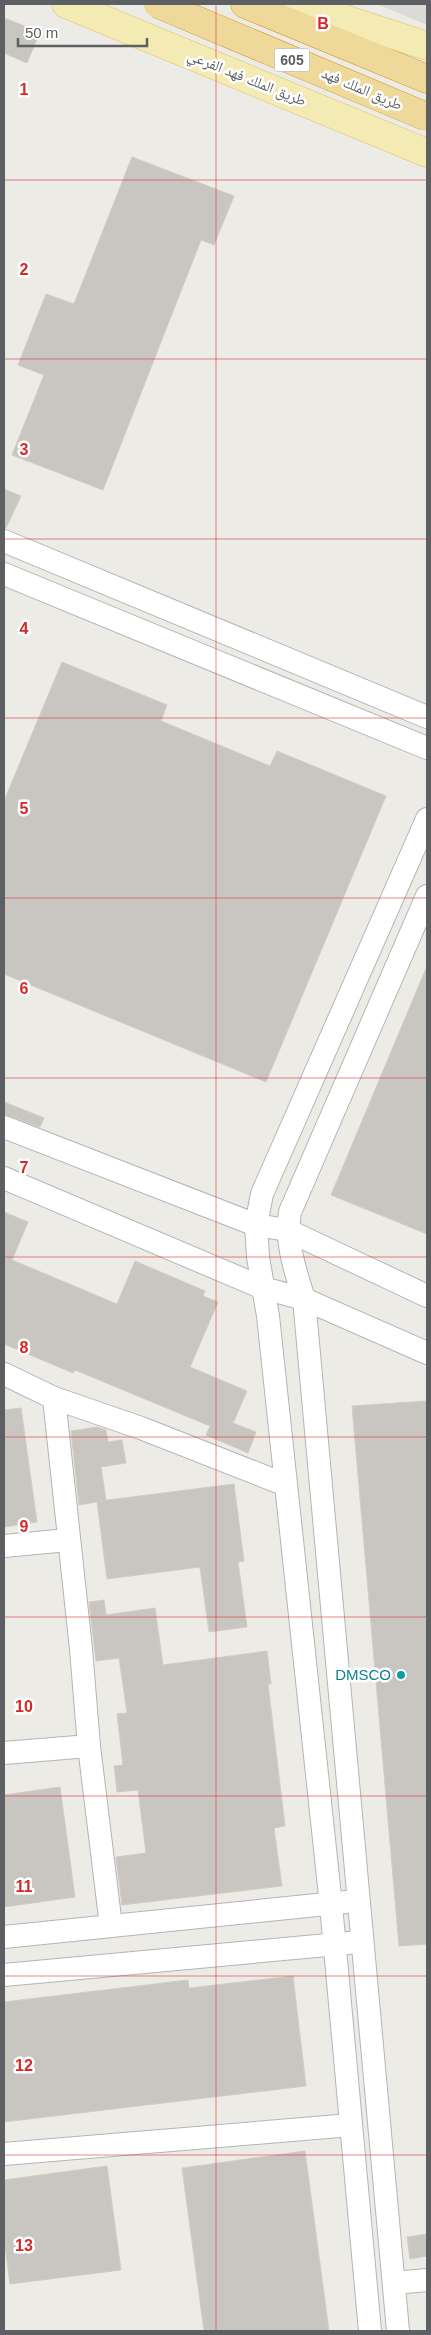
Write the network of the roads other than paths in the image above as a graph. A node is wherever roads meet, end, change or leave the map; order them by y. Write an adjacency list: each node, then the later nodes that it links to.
1 (66, 4): 10 (main road, طريق الملك فهد الفرعي)
2 (158, 4): 9 (highway, طريق الملك فهد / 605, bridge)
3 (177, 4): 10 (main road)
4 (245, 4): 8 (highway, 605)
5 (299, 4): 7 (main road)
6 (330, 4): 7 (main road)
7 (427, 45)
8 (427, 79)
9 (427, 117)
10 (357, 122): 11 (main road, طريق الملك فهد الفرعي)
11 (427, 153)
12 (4, 541): 14 (street)
13 (4, 574): 15 (street)
14 (427, 718)
15 (427, 748)
16 (427, 819): 20 (street)
17 (427, 896): 21 (street)
18 (4, 1127): 20 (street)
19 (4, 1178): 22 (street)
20 (256, 1225): 21 (street); 22 (street)
21 (287, 1230): 23 (street); 24 (street)
22 (263, 1288): 24 (street); 28 (street)
23 (427, 1296)
24 (304, 1299): 25 (street); 33 (street)
25 (427, 1352)
26 (4, 1374): 27 (street)
27 (54, 1398): 28 (street); 29 (street)
28 (286, 1485): 34 (street)
29 (68, 1540): 30 (street); 31 (street)
30 (4, 1546)
31 (89, 1746): 32 (street); 35 (street)
32 (4, 1753)
33 (359, 1900): 34 (street); 37 (street)
34 (330, 1905): 35 (street); 38 (street)
35 (112, 1926): 36 (street)
36 (4, 1937)
37 (363, 1943): 38 (street); 43 (street)
38 (334, 1944): 39 (street); 40 (street)
39 (4, 1975)
40 (351, 2125): 41 (street); 44 (street)
41 (4, 2154)
42 (427, 2280): 43 (street)
43 (394, 2283): 45 (street)
44 (370, 2331)
45 (398, 2331)

